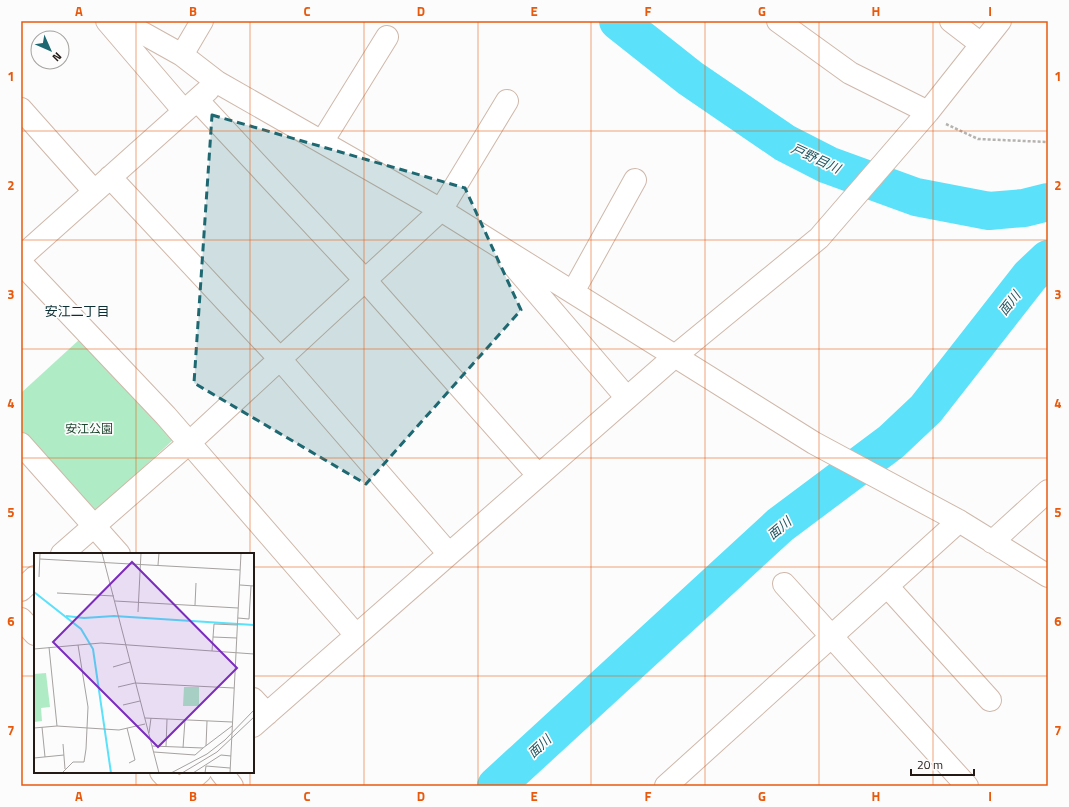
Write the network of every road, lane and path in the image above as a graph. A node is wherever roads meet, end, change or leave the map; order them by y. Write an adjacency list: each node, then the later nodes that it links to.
1 (107, 21): 12 (street)
2 (121, 21): 9 (street)
3 (202, 21): 9 (street)
4 (778, 21): 14 (street)
5 (951, 21): 8 (street)
6 (1000, 21): 8 (street)
7 (387, 37): 15 (street)
8 (981, 44): 14 (street)
9 (182, 55): 10 (street)
10 (218, 82): 12 (street); 15 (street)
11 (507, 101): 19 (street)
12 (190, 106): 18 (street); 23 (street)
13 (21, 109): 18 (street)
14 (928, 112): 16 (path); 25 (street)
15 (322, 142): 19 (street)
16 (1048, 142)
17 (635, 180): 24 (street)
18 (102, 184): 21 (street); 26 (street)
19 (441, 210): 20 (street); 23 (street)
20 (494, 244): 24 (street); 27 (street)
21 (21, 257)
22 (21, 263): 28 (street)
23 (365, 280): 26 (street); 30 (street)
24 (573, 292): 25 (street)
25 (675, 356): 27 (street); 32 (street)
26 (280, 359): 28 (street); 37 (street)
27 (627, 398): 30 (street)
28 (189, 443): 33 (street); 45 (street)
29 (21, 444): 33 (street)
30 (538, 475): 37 (street)
31 (1048, 491): 34 (street)
32 (958, 521): 34 (street); 41 (street)
33 (94, 526): 35 (street); 36 (street)
34 (992, 542): 38 (street)
35 (63, 553)
36 (119, 553)
37 (449, 554): 45 (street)
38 (1048, 576)
39 (34, 578): 42 (street)
40 (784, 584): 46 (street)
41 (887, 586): 46 (street); 47 (street)
42 (21, 590)
43 (21, 619): 44 (street)
44 (34, 633)
45 (356, 635): 48 (street)
46 (831, 636): 55 (street); 56 (street)
47 (990, 700)
48 (258, 713)
49 (162, 773): 52 (street)
50 (199, 773): 53 (street)
51 (221, 773): 54 (street)
52 (174, 786)
53 (184, 786)
54 (232, 786)
55 (666, 786)
56 (967, 786)

